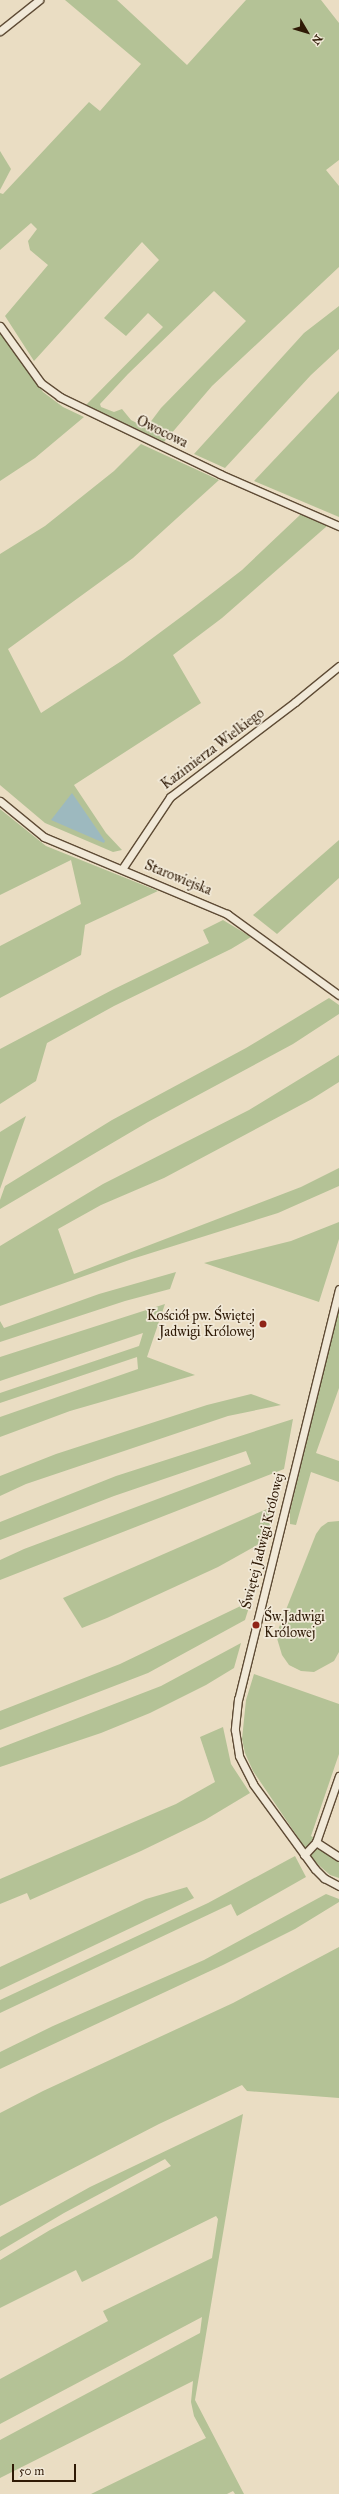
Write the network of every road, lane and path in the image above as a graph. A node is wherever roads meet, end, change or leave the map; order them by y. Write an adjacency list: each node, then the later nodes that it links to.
1 (39, 0): 2 (street)
2 (0, 31)
3 (0, 326): 4 (street, Owocowa)
4 (339, 526)
5 (339, 666): 7 (street, Kazimierza Wielkiego)
6 (0, 801): 7 (street, Starowiejska)
7 (122, 869): 8 (street, Starowiejska)
8 (339, 995)
9 (339, 1289): 12 (street, Świętej Jadwigi Królowej)
10 (339, 1776): 11 (street)
11 (316, 1842): 12 (street); 13 (street)
12 (304, 1855): 14 (street, Świętej Jadwigi Królowej)
13 (339, 1857)
14 (339, 1886)

